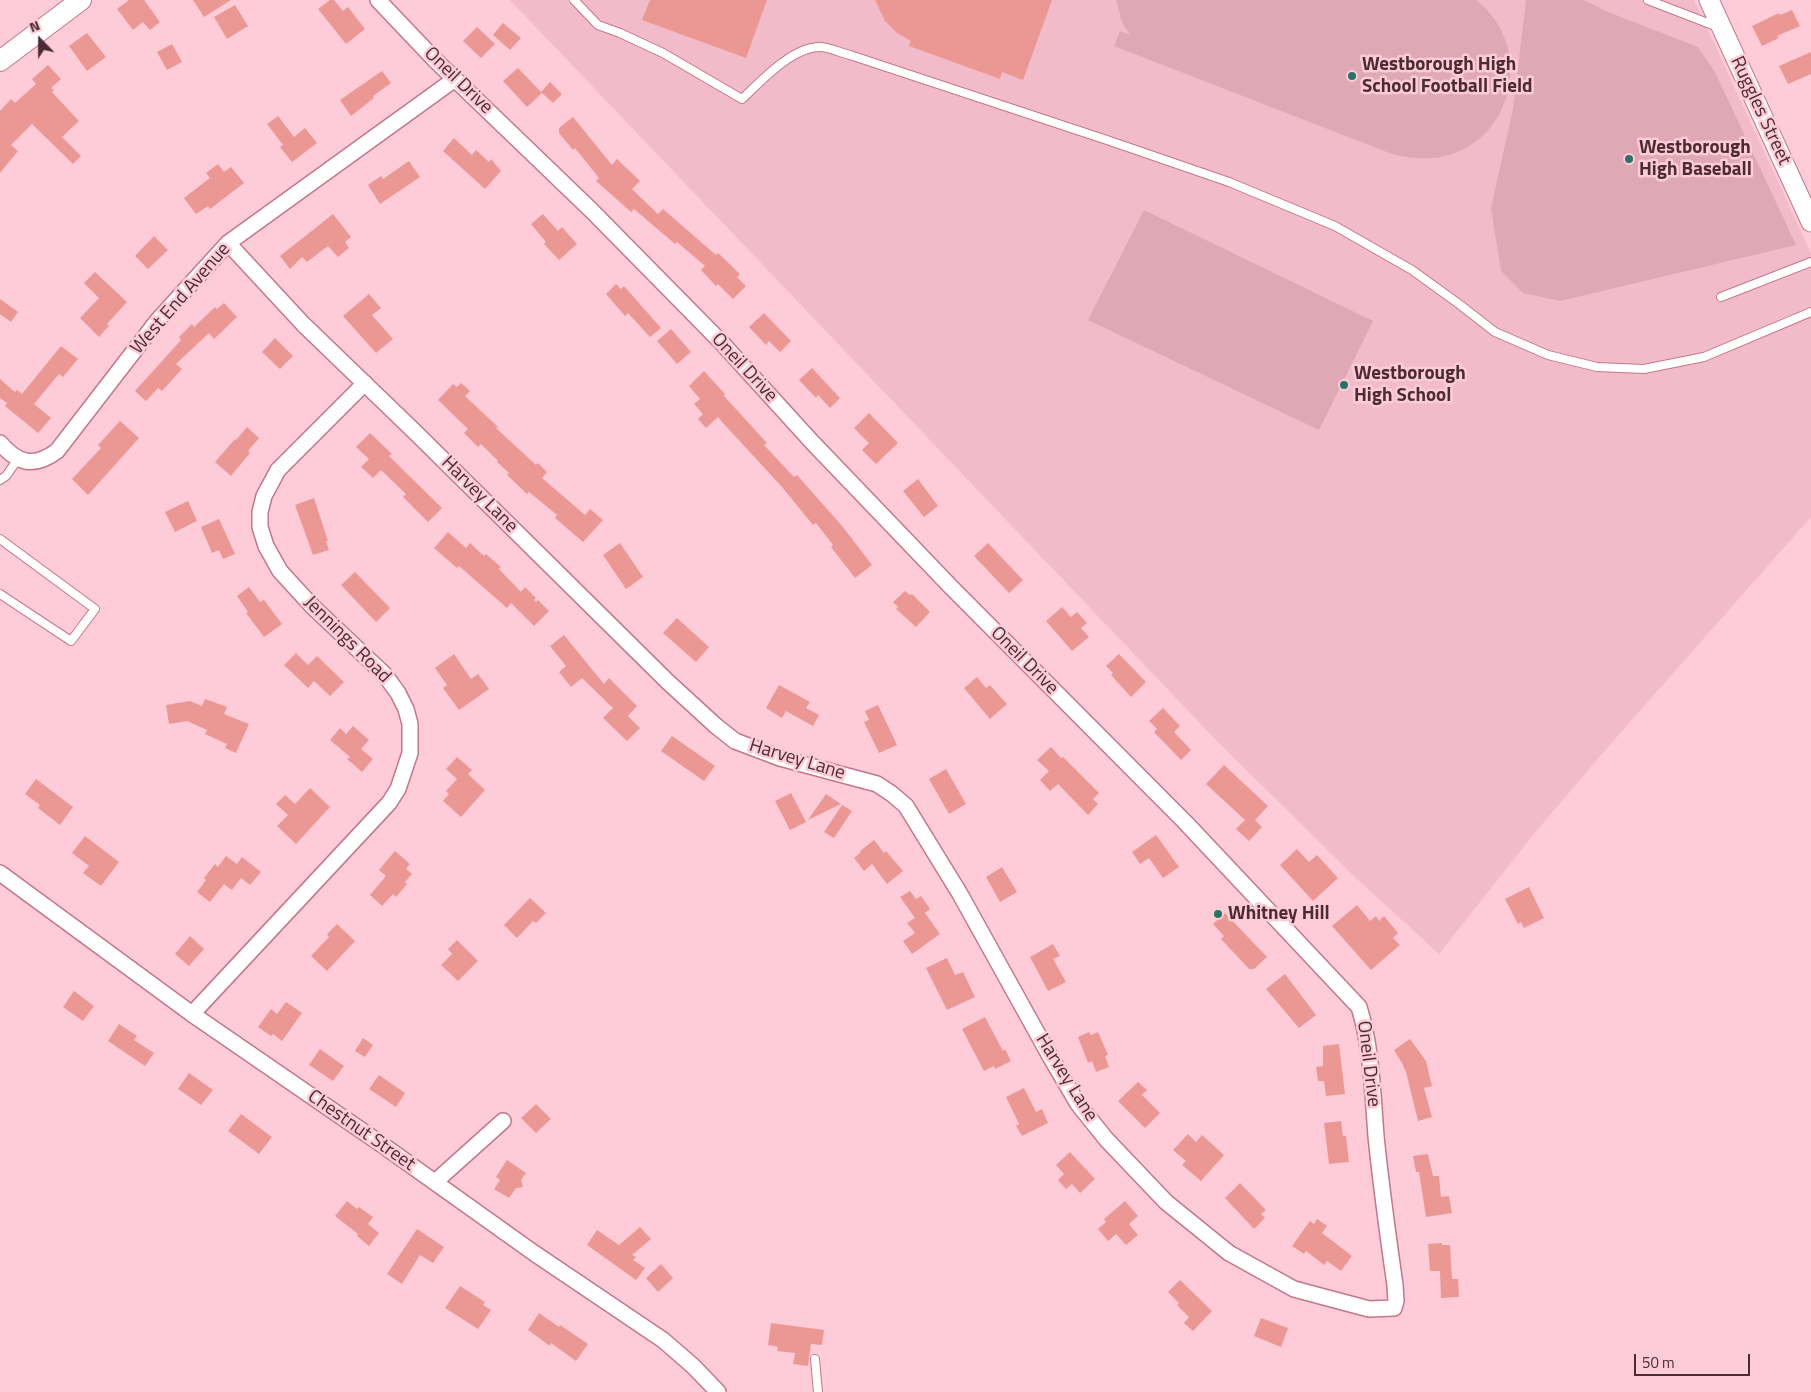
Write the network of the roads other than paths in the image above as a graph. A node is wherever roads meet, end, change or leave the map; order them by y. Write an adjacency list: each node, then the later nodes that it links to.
1 (81, 0): 7 (main road)
2 (378, 0): 8 (street, Oneil Drive)
3 (574, 0): 13 (lane)
4 (1648, 0): 6 (lane)
5 (1709, 0): 6 (street, Ruggles Street)
6 (1722, 28): 9 (street, Ruggles Street)
7 (0, 60)
8 (455, 79): 10 (street, West End Avenue); 24 (street, Oneil Drive)
9 (1811, 222)
10 (228, 243): 14 (street, Harvey Lane); 16 (street, West End Avenue)
11 (1811, 262): 12 (lane)
12 (1721, 297)
13 (1811, 312)
14 (365, 383): 21 (street, Jennings Road); 24 (street, Harvey Lane)
15 (0, 442): 16 (street)
16 (18, 459): 17 (lane)
17 (0, 480)
18 (0, 539): 19 (lane)
19 (0, 594)
20 (0, 873): 21 (street, Chestnut Street)
21 (192, 1014): 23 (street, Chestnut Street)
22 (503, 1121): 23 (street)
23 (435, 1182): 26 (street, Chestnut Street)
24 (1263, 1273)
25 (815, 1359): 27 (lane)
26 (718, 1392)
27 (818, 1392)

